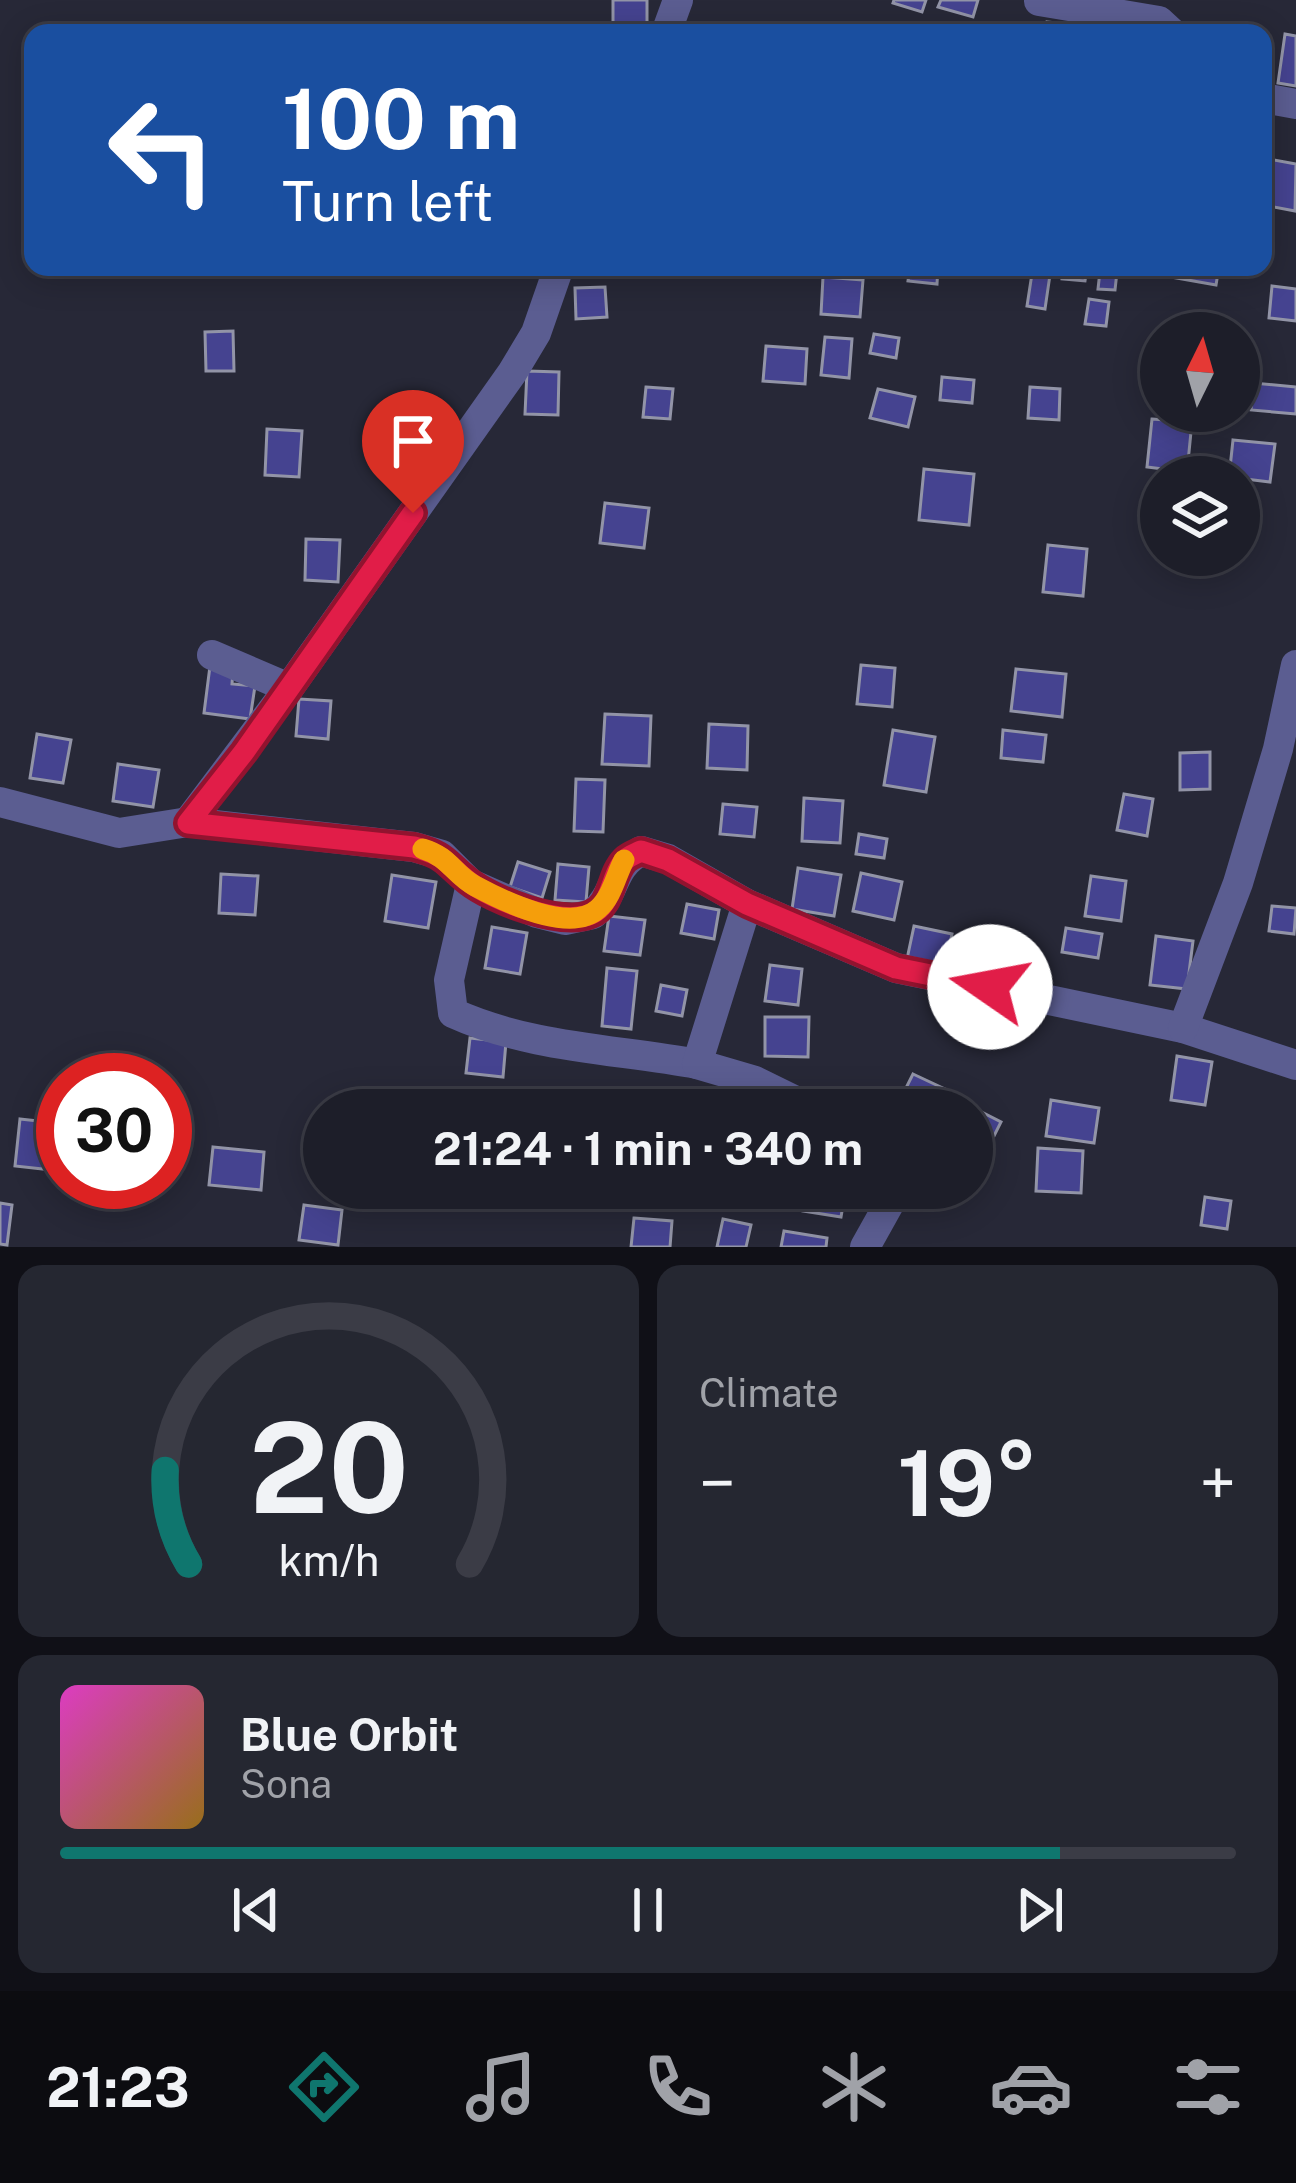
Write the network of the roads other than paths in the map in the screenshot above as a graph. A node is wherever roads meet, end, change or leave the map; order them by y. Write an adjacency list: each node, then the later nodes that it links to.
1 (1040, 1): 2 (street)
2 (1162, 24)
3 (556, 276): 6 (street)
4 (212, 655): 6 (street)
5 (1296, 665): 11 (street)
6 (289, 688): 8 (street)
7 (0, 802): 8 (street)
8 (188, 823): 9 (street)
9 (471, 884): 10 (street); 12 (street)
10 (747, 904): 11 (street); 12 (street)
11 (1183, 1028): 13 (street)
12 (697, 1064): 14 (street)
13 (1296, 1065)
14 (771, 1089)
15 (886, 1209): 16 (street)
16 (865, 1247)

